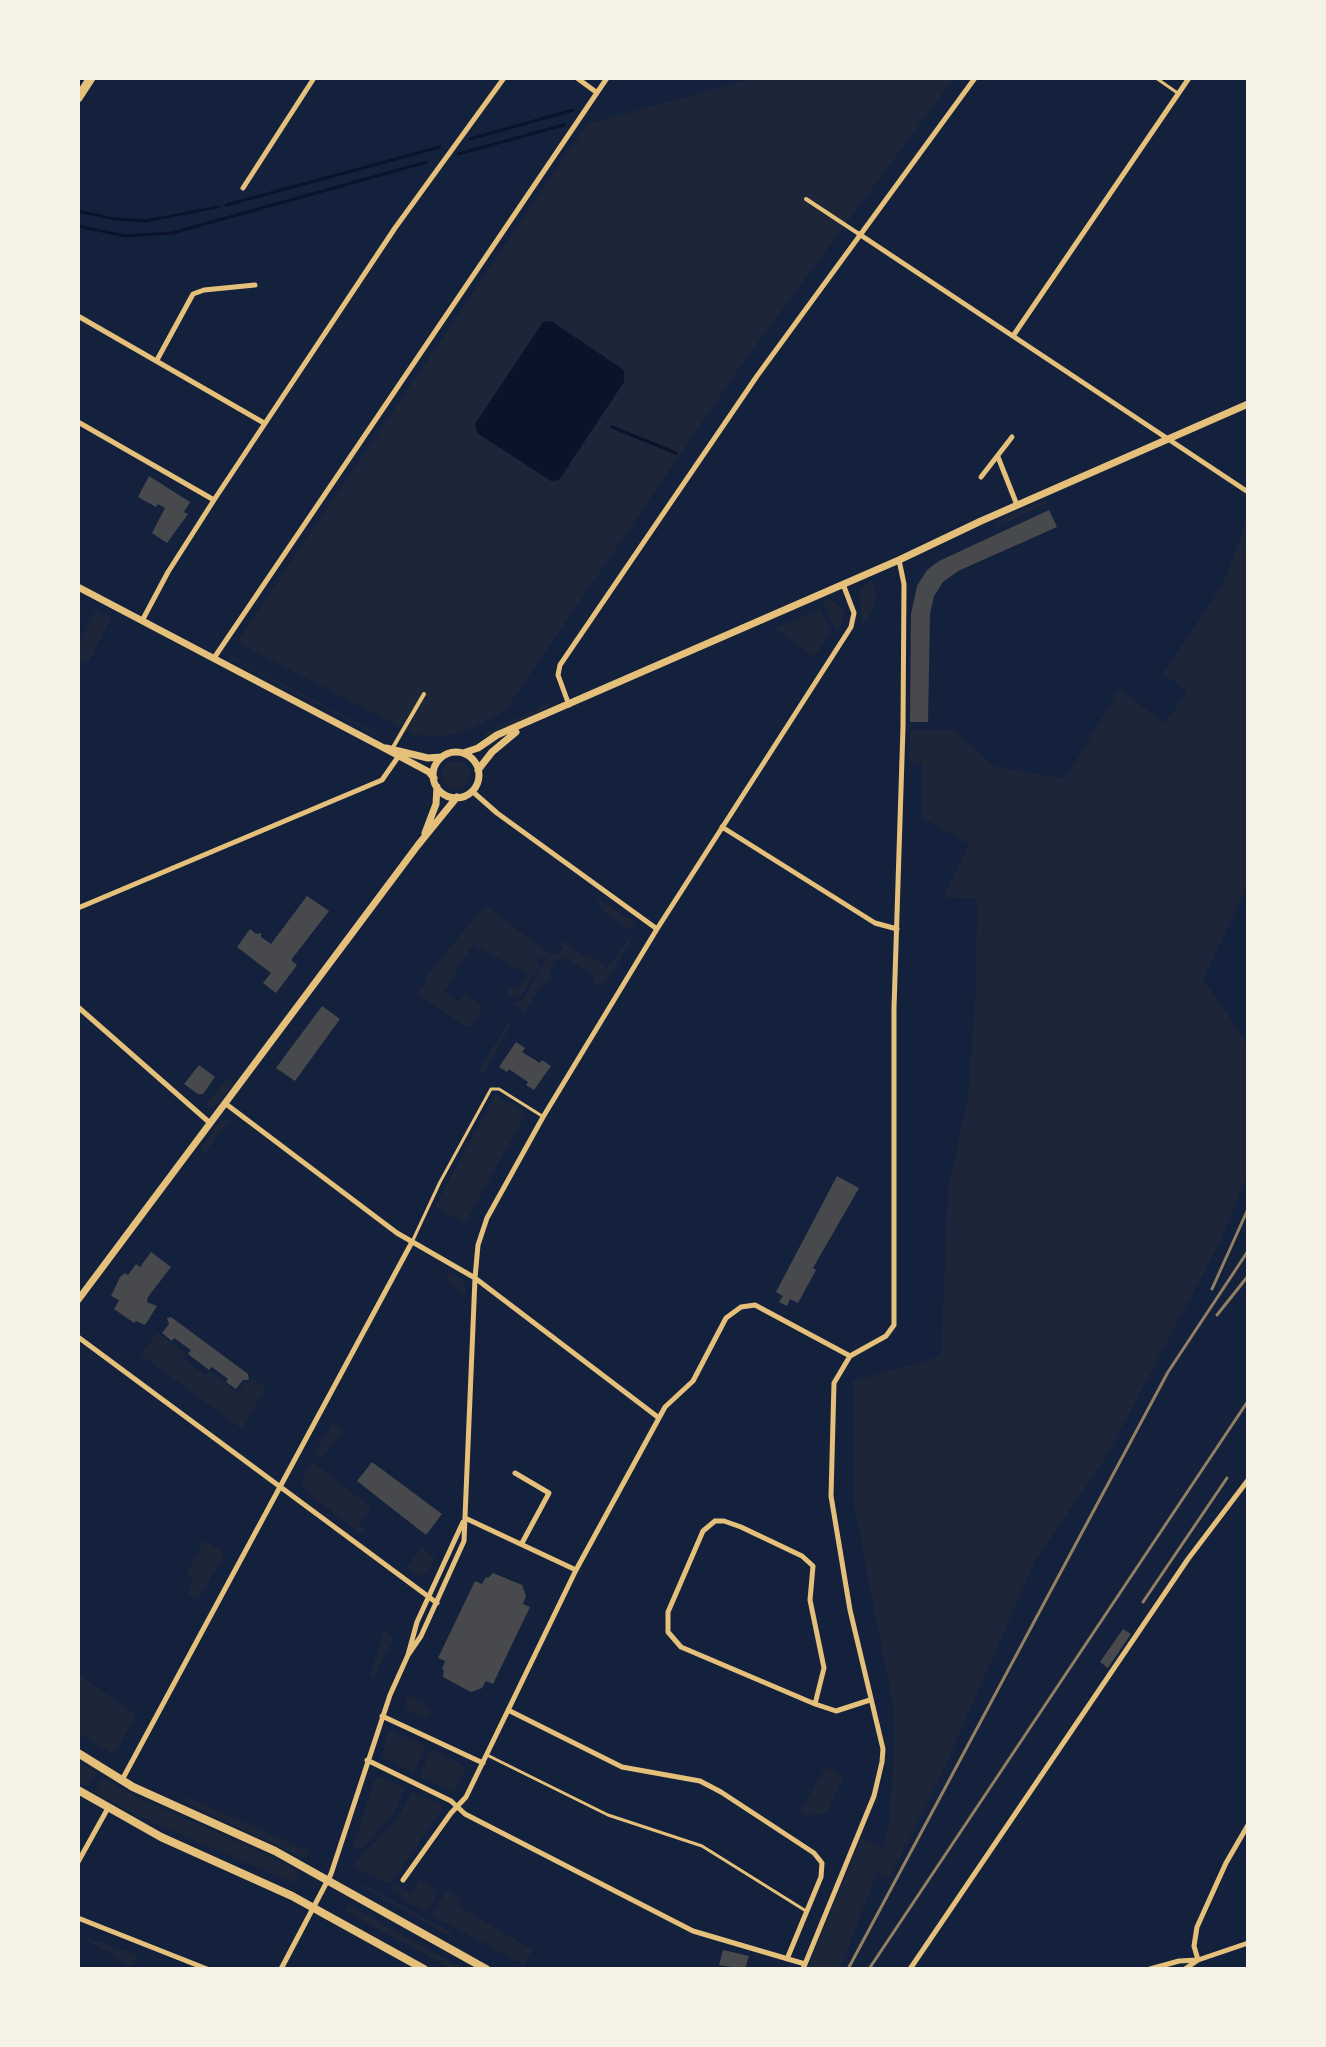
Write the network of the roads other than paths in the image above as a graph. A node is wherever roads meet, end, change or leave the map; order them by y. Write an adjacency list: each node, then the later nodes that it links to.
1 (91, 78): 11 (main road)
2 (314, 78): 12 (street)
3 (504, 78): 21 (street)
4 (577, 78): 9 (street)
5 (607, 78): 9 (street)
6 (975, 78): 14 (street)
7 (1156, 78): 10 (lane)
8 (1189, 78): 10 (street)
9 (596, 92): 33 (street)
10 (1179, 94): 17 (street)
11 (78, 98)
12 (243, 188)
13 (806, 199): 14 (street)
14 (859, 234): 17 (street); 35 (street)
15 (255, 285): 18 (street)
16 (78, 316): 18 (street)
17 (1013, 336): 23 (street)
18 (157, 360): 21 (street)
19 (1248, 404): 23 (street)
20 (78, 422): 27 (street)
21 (265, 423): 27 (street)
22 (1012, 437): 24 (street)
23 (1168, 439): 26 (street); 28 (street)
24 (998, 457): 25 (street); 28 (street)
25 (981, 477)
26 (1248, 492)
27 (214, 500): 32 (street)
28 (1017, 505): 29 (street)
29 (899, 560): 30 (street); 50 (street)
30 (843, 584): 35 (street); 46 (street)
31 (78, 587): 32 (street)
32 (143, 619): 33 (street)
33 (214, 658): 37 (street)
34 (424, 694): 37 (street)
35 (569, 706): 36 (street)
36 (520, 728): 38 (street); 41 (street)
37 (388, 748): 39 (street); 40 (street)
38 (463, 753): 40 (street); 41 (street)
39 (398, 757): 42 (street); 48 (street)
40 (441, 757): 42 (street)
41 (478, 770): 44 (street)
42 (434, 778): 43 (street)
43 (437, 787): 45 (street); 47 (street)
44 (472, 791): 45 (street); 49 (street)
45 (457, 797): 47 (street)
46 (722, 827): 49 (street); 50 (street)
47 (418, 845): 52 (street)
48 (78, 908)
49 (657, 929): 53 (street)
50 (897, 929): 59 (street)
51 (78, 1007): 54 (street)
52 (226, 1104): 54 (street); 55 (street)
53 (543, 1117): 55 (lane); 56 (street)
54 (211, 1123): 57 (street)
55 (412, 1242): 56 (street); 63 (street)
56 (475, 1278): 60 (street); 64 (street)
57 (78, 1300)
58 (78, 1337): 63 (street)
59 (850, 1356): 60 (street); 70 (street)
60 (659, 1418): 66 (street)
61 (515, 1473): 65 (street)
62 (1248, 1480): 97 (street)
63 (280, 1487): 67 (street); 78 (street)
64 (465, 1518): 65 (street); 67 (street); 68 (street)
65 (522, 1543): 66 (street)
66 (576, 1570): 72 (street)
67 (427, 1598): 68 (street); 69 (street)
68 (437, 1603): 69 (street)
69 (408, 1655): 73 (street)
70 (870, 1700): 71 (street); 92 (street)
71 (815, 1704): 71 (street)
72 (508, 1710): 75 (street); 87 (street)
73 (382, 1716): 76 (street); 77 (street)
74 (78, 1753): 78 (main road)
75 (487, 1755): 77 (street); 87 (lane)
76 (367, 1760): 80 (street); 84 (street)
77 (483, 1763): 80 (street)
78 (122, 1780): 84 (main road)
79 (78, 1790): 81 (main road)
80 (457, 1807): 85 (street); 90 (street)
81 (108, 1808): 83 (street); 86 (main road)
82 (1248, 1825): 91 (street)
83 (78, 1862)
84 (328, 1880): 86 (street); 96 (main road)
85 (403, 1880)
86 (314, 1908): 94 (street); 95 (main road)
87 (807, 1911): 90 (street)
88 (78, 1918): 93 (street)
89 (1248, 1943): 91 (street)
90 (787, 1959): 92 (street)
91 (1198, 1960): 98 (street); 99 (street)
92 (804, 1967)
93 (207, 1969)
94 (281, 1969)
95 (424, 1969)
96 (486, 1969)
97 (910, 1969)
98 (1150, 1969)
99 (1185, 1969)

